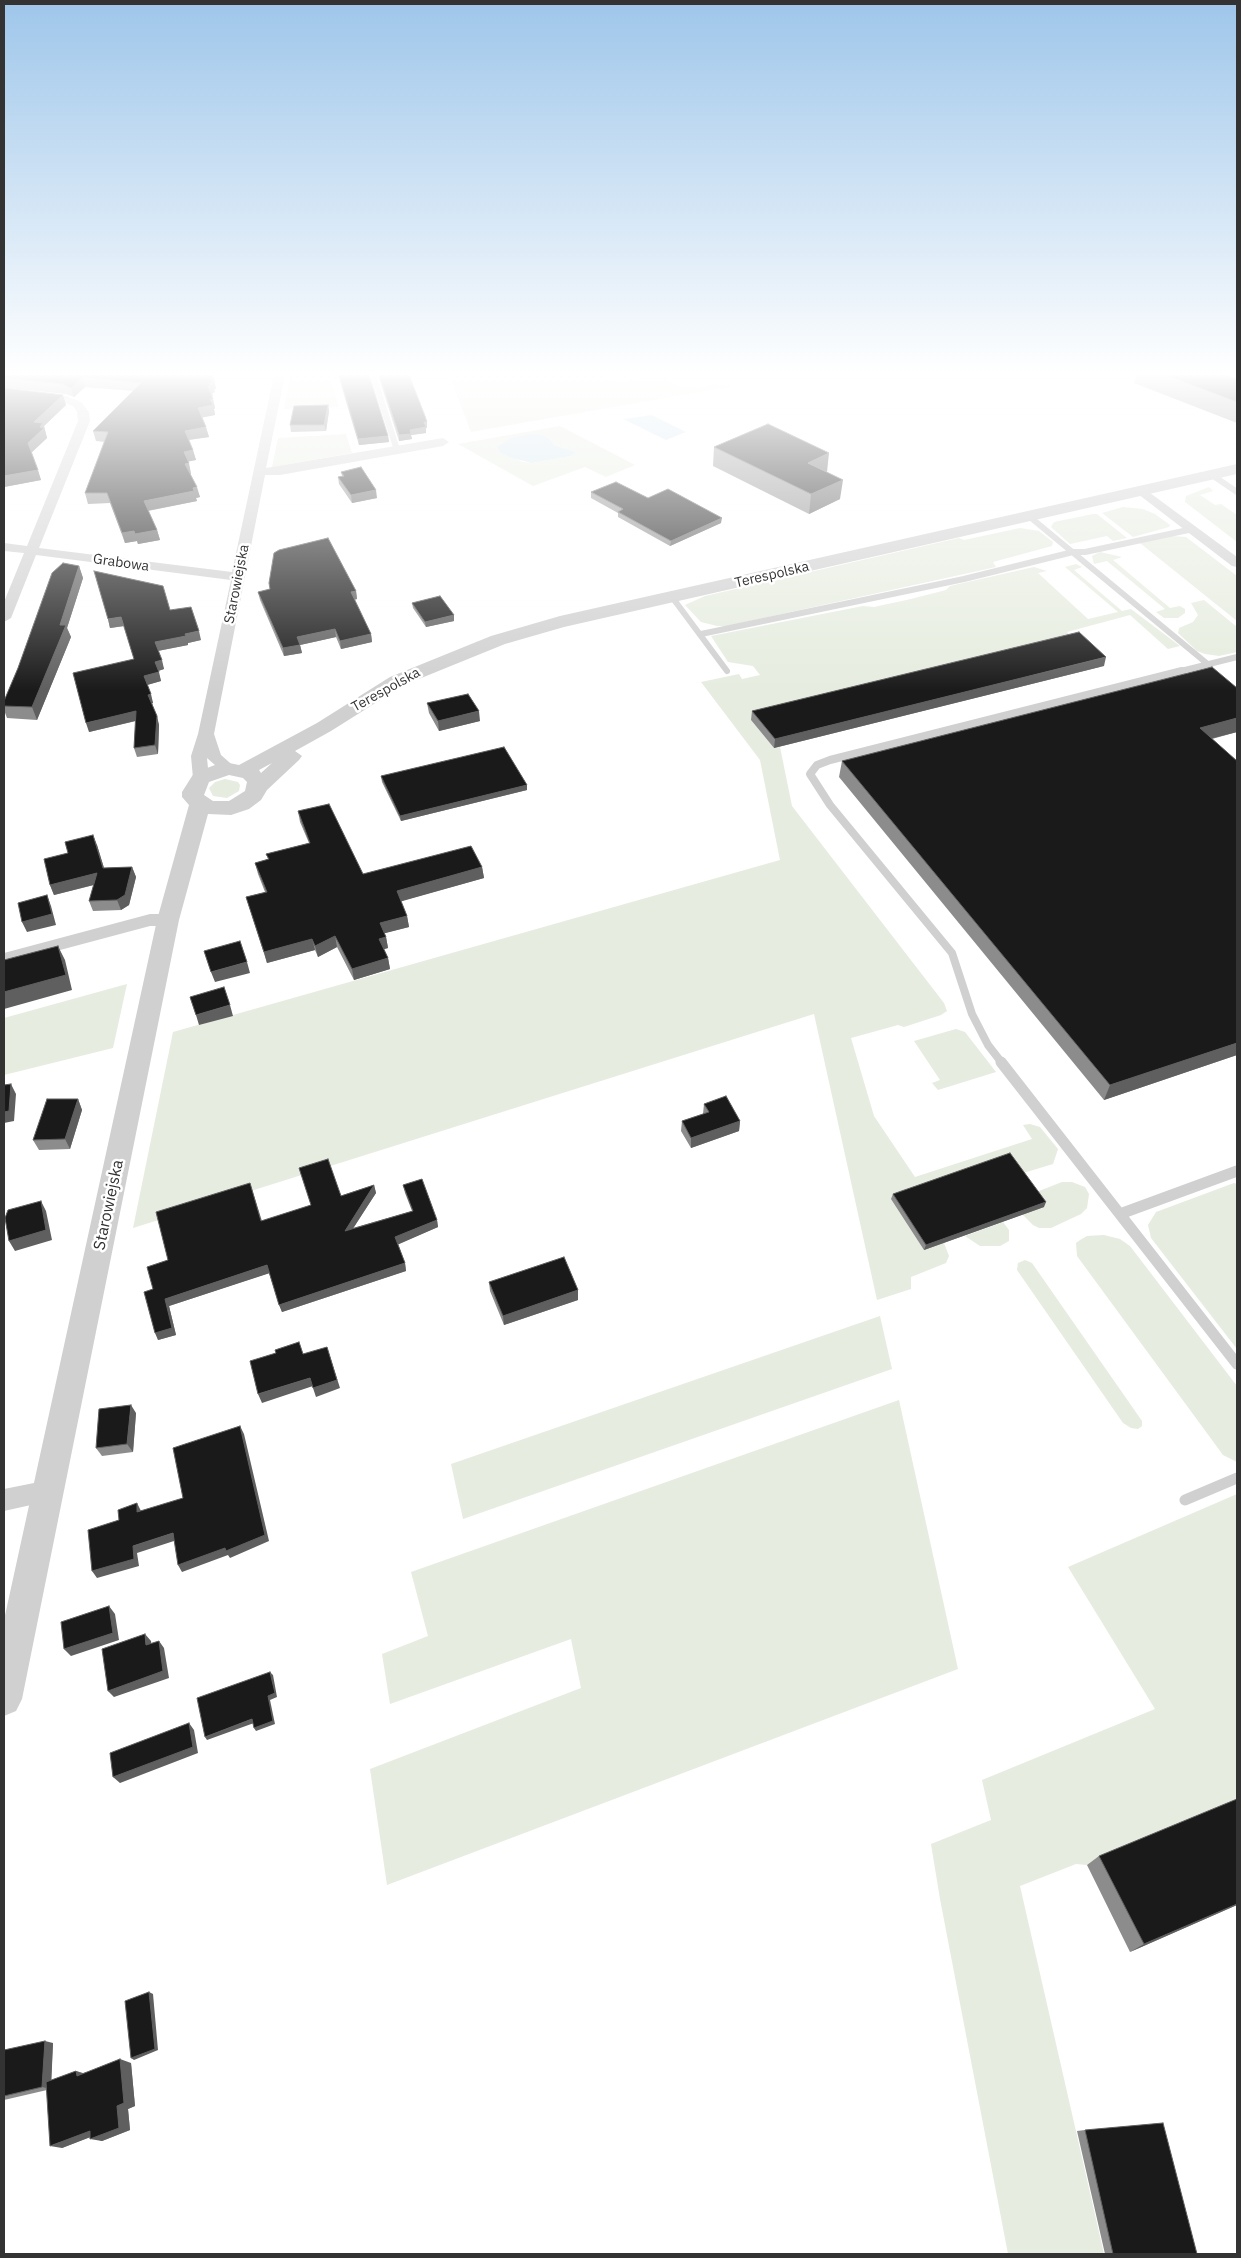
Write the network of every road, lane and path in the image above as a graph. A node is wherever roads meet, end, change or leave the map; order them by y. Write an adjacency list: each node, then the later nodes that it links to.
1 (60, 480): 10 (street)
2 (257, 480): 13 (street, Starowiejska)
3 (1188, 480): 5 (street, Terespolska)
4 (1220, 480): 6 (lane)
5 (1142, 491): 7 (street, Terespolska); 8 (street)
6 (1237, 492)
7 (1030, 517): 11 (lane); 14 (street, Terespolska)
8 (1193, 529): 11 (lane); 12 (street)
9 (4, 547): 10 (street, Grabowa)
10 (32, 550): 13 (street, Grabowa); 15 (street)
11 (1073, 552): 16 (lane); 18 (lane)
12 (1237, 563)
13 (238, 577): 21 (street, Starowiejska)
14 (672, 597): 16 (lane); 20 (street, Terespolska)
15 (4, 618)
16 (702, 634): 19 (lane)
17 (1237, 657): 18 (lane)
18 (1211, 667): 31 (lane)
19 (727, 671)
20 (324, 727): 22 (street, Terespolska); 24 (street, Terespolska)
21 (206, 734): 22 (street); 23 (street, Starowiejska)
22 (236, 770): 23 (street); 24 (street)
23 (201, 778): 25 (street)
24 (258, 787): 26 (street)
25 (200, 804): 26 (street); 27 (street, Starowiejska)
26 (231, 808): 27 (street, Starowiejska)
27 (181, 876): 28 (street, Starowiejska)
28 (168, 920): 29 (street); 34 (street, Starowiejska)
29 (4, 959)
30 (1237, 1172): 31 (lane)
31 (1120, 1214): 32 (lane)
32 (1237, 1364)
33 (1237, 1478): 36 (lane)
34 (49, 1491): 35 (street); 37 (street, Starowiejska)
35 (4, 1500)
36 (1185, 1500)
37 (4, 1699)

